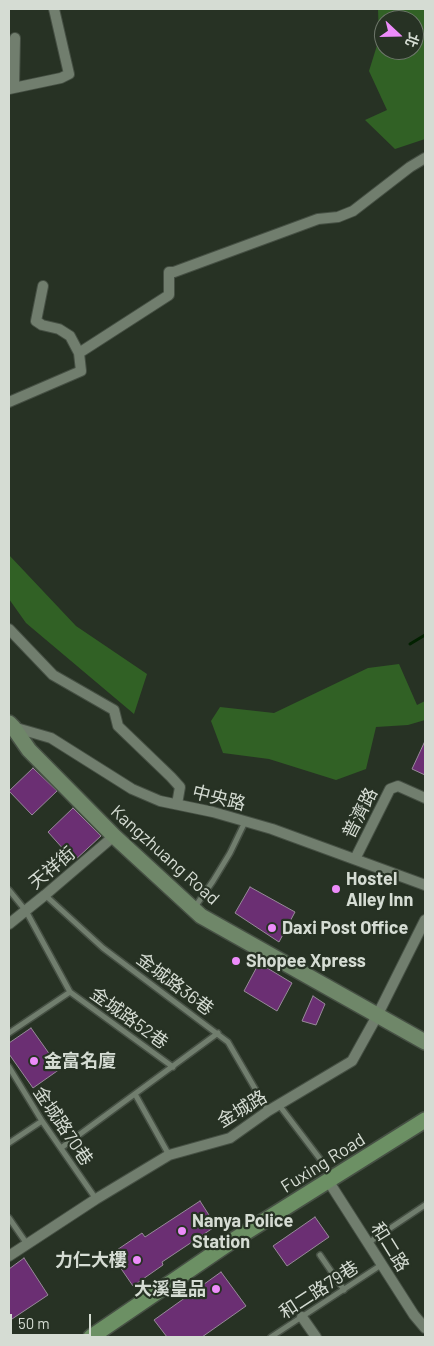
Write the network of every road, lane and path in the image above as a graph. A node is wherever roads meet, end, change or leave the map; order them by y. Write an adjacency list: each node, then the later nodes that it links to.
1 (54, 9): 3 (street)
2 (15, 38): 3 (street)
3 (11, 88)
4 (425, 158): 6 (street)
5 (43, 286): 6 (street)
6 (79, 353): 7 (street)
7 (9, 402)
8 (9, 629): 11 (street)
9 (11, 725): 11 (street, 中央路); 13 (street, Kangzhuang Road)
10 (425, 798): 14 (street, 普濟路)
11 (177, 804): 12 (street, 中央路)
12 (245, 822): 14 (street, 中央路); 18 (lane)
13 (114, 836): 17 (street, 天祥街); 18 (street, Kangzhuang Road)
14 (355, 859): 15 (street, 中央路)
15 (425, 885)
16 (9, 890): 19 (lane)
17 (45, 896): 19 (street, 天祥街); 25 (lane, 金城路36巷)
18 (193, 909): 23 (street, Kangzhuang Road)
19 (26, 911): 21 (street, 天祥街); 22 (lane)
20 (425, 920): 23 (street, 金城路)
21 (9, 924)
22 (70, 992): 24 (lane); 28 (lane, 金城路52巷)
23 (377, 1016): 26 (street, Kangzhuang Road); 30 (street, 金城路)
24 (9, 1032)
25 (218, 1033): 28 (lane); 31 (lane, 金城路36巷)
26 (425, 1042)
27 (9, 1067): 32 (lane, 金城路70巷)
28 (173, 1067): 29 (lane)
29 (135, 1094): 35 (lane); 36 (lane)
30 (279, 1105): 31 (street, 金城路); 37 (lane)
31 (268, 1111): 36 (street, 金城路)
32 (42, 1120): 34 (lane); 35 (lane, 金城路70巷)
33 (425, 1120): 37 (main road, Fuxing Road)
34 (9, 1143)
35 (61, 1148): 38 (lane, 金城路70巷)
36 (169, 1155): 38 (street, 金城路)
37 (332, 1180): 41 (street, 和二路); 49 (main road, Fuxing Road)
38 (96, 1199): 42 (street, 金城路)
39 (425, 1206): 41 (lane)
40 (9, 1218): 42 (lane)
41 (368, 1243): 45 (street, 和二路)
42 (27, 1244): 44 (street, 金城路)
43 (320, 1255): 46 (lane)
44 (9, 1256)
45 (381, 1264): 46 (lane, 和二路79巷); 48 (street, 和二路)
46 (344, 1290): 47 (lane, 和二路79巷)
47 (302, 1317): 50 (lane, 和二路79巷); 51 (street)
48 (425, 1328)
49 (91, 1337)
50 (271, 1337)
51 (316, 1337)

